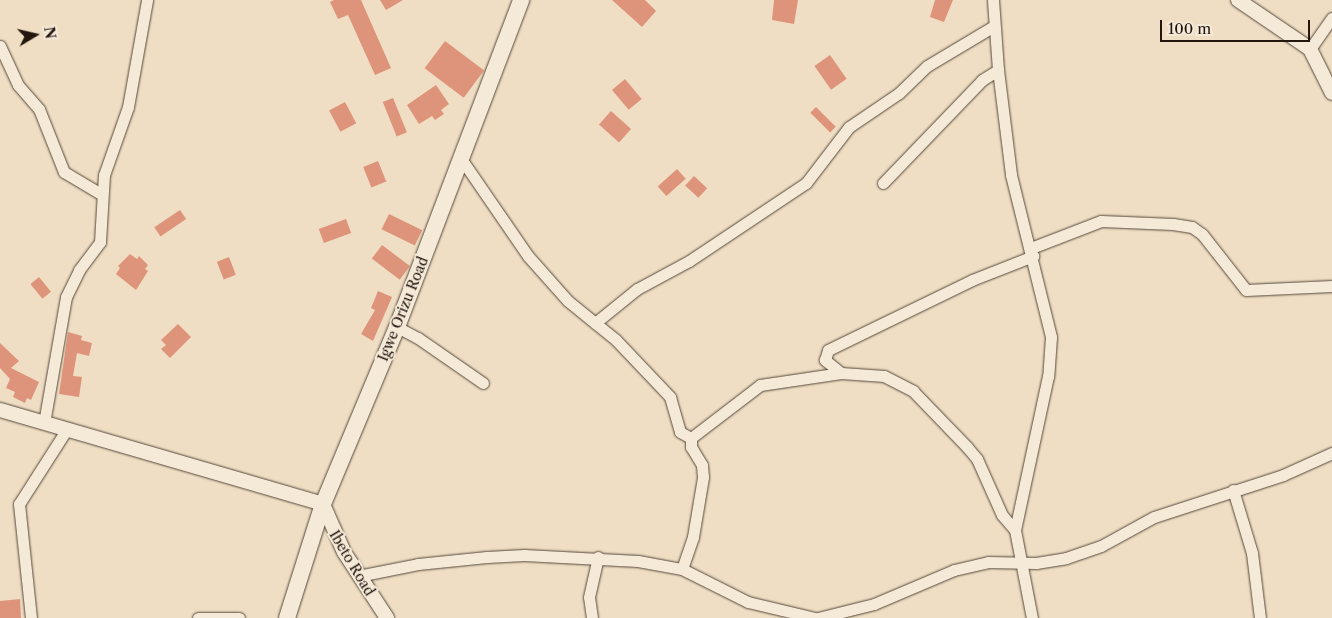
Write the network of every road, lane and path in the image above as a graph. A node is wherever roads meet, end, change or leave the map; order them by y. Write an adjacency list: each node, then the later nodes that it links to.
1 (147, 0): 13 (street)
2 (521, 0): 11 (main road, Igwe Orizu Road)
3 (993, 0): 6 (street)
4 (1238, 0): 8 (street)
5 (1332, 18): 8 (street)
6 (994, 26): 9 (street); 16 (street)
7 (0, 46): 13 (street)
8 (1310, 50): 10 (street)
9 (998, 70): 12 (street); 14 (street)
10 (1332, 93)
11 (462, 160): 16 (street); 17 (main road, Igwe Orizu Road)
12 (883, 183)
13 (101, 194): 21 (street)
14 (1032, 252): 15 (street); 18 (street); 27 (street)
15 (1332, 286)
16 (595, 323): 23 (street)
17 (397, 327): 19 (street); 26 (main road, Igwe Orizu Road)
18 (841, 373): 23 (street); 27 (street)
19 (483, 383)
20 (0, 410): 21 (street)
21 (44, 423): 22 (street)
22 (67, 428): 26 (street); 32 (street)
23 (691, 438): 30 (street)
24 (1332, 454): 25 (street)
25 (1233, 490): 29 (street); 40 (street)
26 (323, 504): 31 (street, Ibeto Road); 35 (main road, Igwe Orizu Road)
27 (1015, 530): 29 (street)
28 (598, 557): 30 (street); 31 (street); 37 (street)
29 (1019, 563): 38 (street); 39 (street)
30 (682, 570): 38 (street)
31 (358, 576): 36 (street, Ibeto Road)
32 (31, 618)
33 (198, 618): 34 (street)
34 (239, 618)
35 (286, 618)
36 (387, 618)
37 (592, 618)
38 (817, 618)
39 (1032, 618)
40 (1260, 618)

